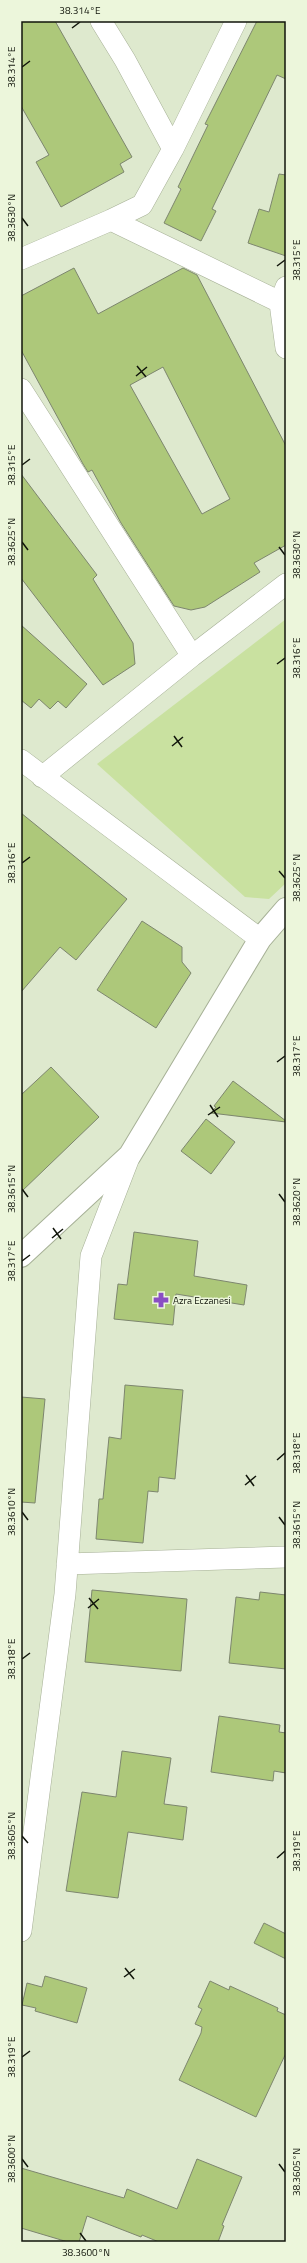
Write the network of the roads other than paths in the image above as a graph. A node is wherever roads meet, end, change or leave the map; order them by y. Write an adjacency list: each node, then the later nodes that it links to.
1 (101, 21): 3 (street)
2 (236, 21): 3 (street)
3 (173, 150): 4 (street)
4 (111, 220): 5 (street); 6 (street)
5 (21, 259)
6 (284, 298): 7 (street)
7 (286, 348)
8 (21, 389): 10 (street)
9 (286, 584): 10 (street)
10 (192, 656): 12 (street)
11 (21, 760): 12 (street)
12 (42, 777): 14 (street)
13 (286, 909): 14 (street)
14 (260, 939): 15 (street)
15 (130, 1154): 16 (street); 18 (street)
16 (21, 1256)
17 (286, 1557): 18 (street)
18 (67, 1564): 19 (street)
19 (21, 1931)

